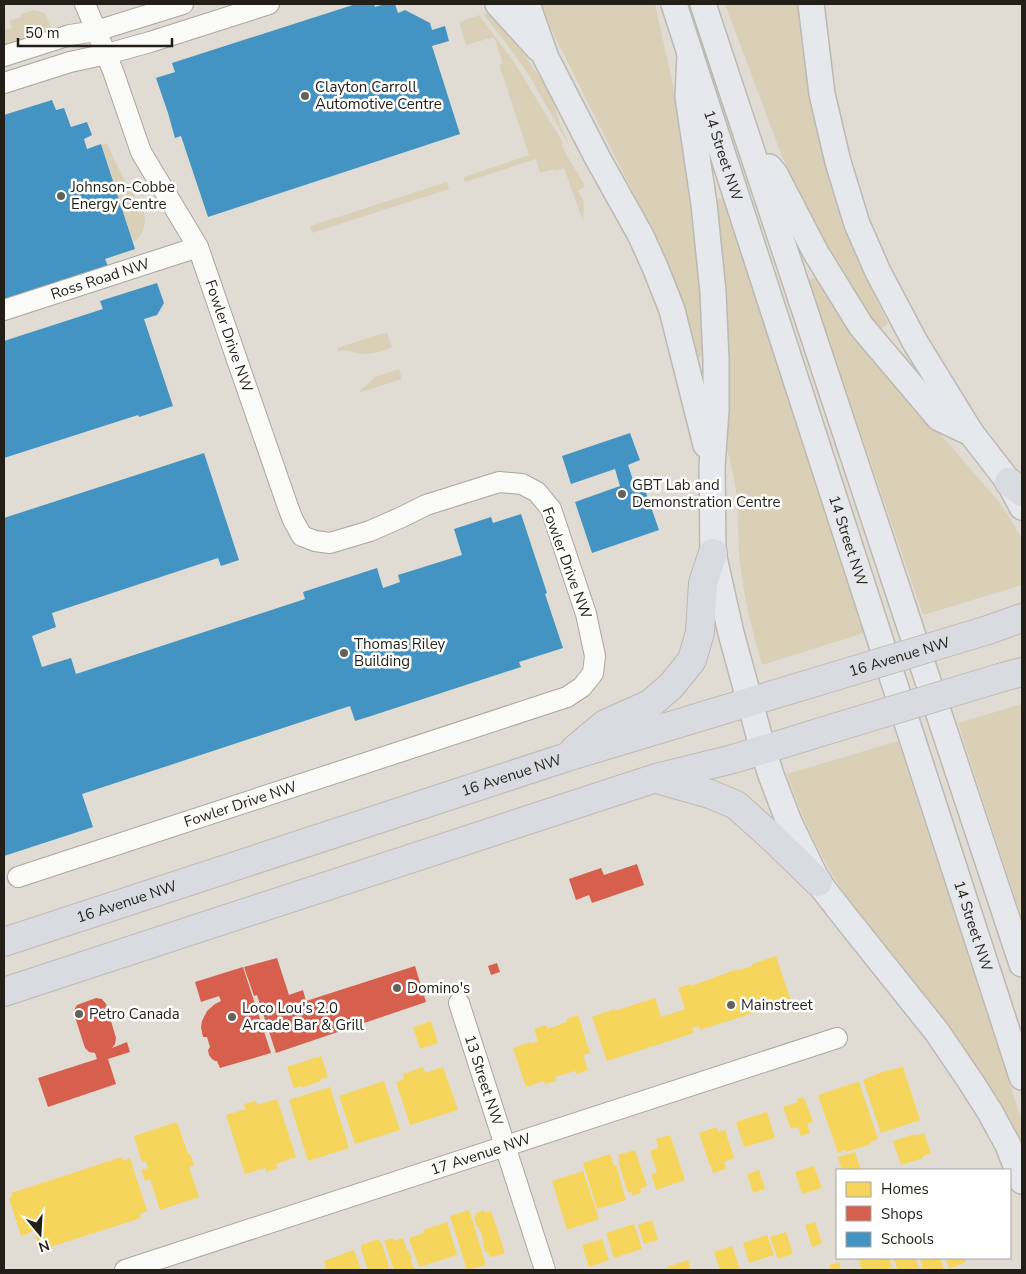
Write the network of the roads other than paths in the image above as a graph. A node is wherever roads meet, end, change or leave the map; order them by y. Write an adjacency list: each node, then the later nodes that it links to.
1 (85, 4): 9 (street, Fowler Drive NW)
2 (183, 4): 9 (street)
3 (269, 4): 10 (street)
4 (498, 4): 13 (main road)
5 (527, 4): 13 (main road)
6 (674, 4): 11 (main road, 14 Street NW)
7 (704, 4): 15 (main road, 14 Street NW)
8 (811, 4): 18 (main road)
9 (96, 31): 10 (street, Fowler Drive NW); 12 (street)
10 (106, 54): 14 (street); 16 (street, Fowler Drive NW)
11 (690, 54): 19 (main road); 36 (main road, 14 Street NW)
12 (4, 56)
13 (546, 58): 19 (main road)
14 (4, 83)
15 (753, 150): 18 (main road); 32 (main road, 14 Street NW)
16 (198, 248): 17 (street, Ross Road NW); 29 (street, Fowler Drive NW)
17 (4, 310)
18 (971, 433): 20 (main road)
19 (712, 467): 22 (main road)
20 (1016, 487): 21 (main road)
21 (1022, 507)
22 (713, 553): 25 (main road); 27 (highway)
23 (1022, 618): 25 (highway, 16 Avenue NW, bridge)
24 (1013, 674): 26 (highway, bridge)
25 (749, 702): 26 (main road); 27 (highway, 16 Avenue NW)
26 (763, 750): 28 (highway); 30 (main road)
27 (567, 757): 31 (highway, 16 Avenue NW)
28 (656, 778): 30 (highway); 33 (highway)
29 (18, 877)
30 (818, 882): 38 (main road)
31 (4, 942)
32 (1022, 964)
33 (4, 992)
34 (459, 1003): 37 (street, 13 Street NW)
35 (837, 1038): 37 (street, 17 Avenue NW)
36 (1022, 1077)
37 (505, 1146): 39 (street, 17 Avenue NW); 40 (street, 13 Street NW)
38 (1022, 1181)
39 (125, 1270)
40 (545, 1270)

